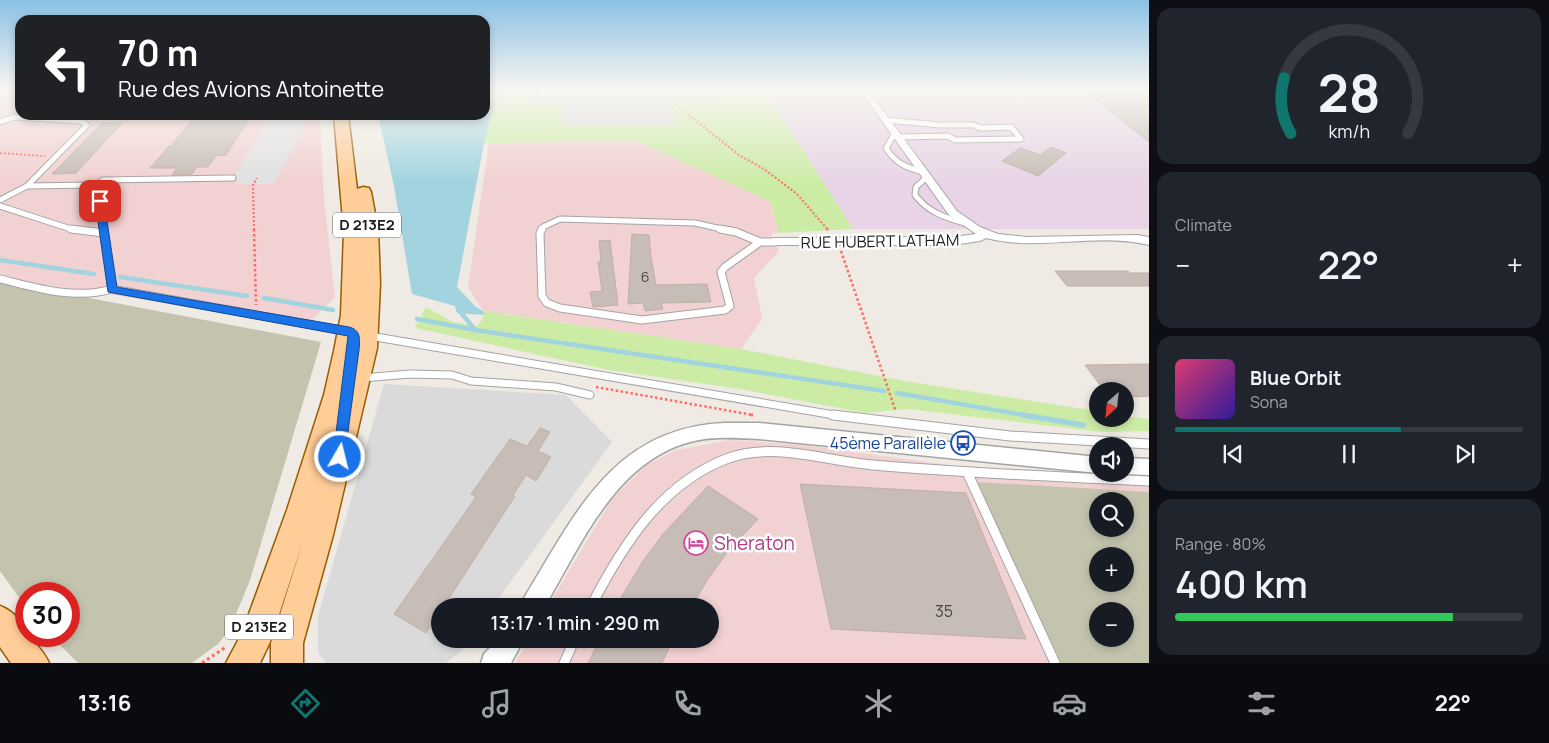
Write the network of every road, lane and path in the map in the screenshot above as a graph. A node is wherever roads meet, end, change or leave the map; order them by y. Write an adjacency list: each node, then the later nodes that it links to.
1 (81, 121): 9 (lane)
2 (342, 121): 18 (main road, D 213E2)
3 (354, 121): 30 (main road, D 213E2)
4 (696, 121): 24 (path)
5 (887, 121): 7 (street)
6 (894, 121): 7 (lane)
7 (896, 135): 10 (street); 10 (lane)
8 (0, 153): 9 (path)
9 (56, 156): 14 (lane)
10 (925, 175): 17 (street); 17 (lane)
11 (233, 178): 13 (lane)
12 (257, 178): 29 (path)
13 (97, 185): 14 (lane); 19 (lane)
14 (27, 186): 15 (lane)
15 (0, 200)
16 (0, 206): 19 (lane)
17 (966, 223): 20 (street)
18 (353, 232): 25 (lane); 30 (main road, D 213E2)
19 (104, 233): 28 (lane)
20 (984, 233): 21 (street); 24 (street, RUE HUBERT LATHAM)
21 (1149, 241)
22 (760, 242): 22 (lane); 23 (lane)
23 (775, 242): 24 (street, RUE HUBERT LATHAM)
24 (838, 242): 35 (path)
25 (359, 258)
26 (0, 279): 28 (lane)
27 (362, 284): 30 (lane)
28 (112, 289): 29 (lane)
29 (256, 314): 30 (lane)
30 (358, 333): 31 (main road, D 213E2); 35 (lane); 37 (street); 47 (main road, D 213E2)
31 (359, 378): 33 (lane); 37 (main road, D 213E2)
32 (593, 386): 34 (path)
33 (590, 395)
34 (758, 415)
35 (900, 425): 36 (lane)
36 (1149, 444)
37 (340, 457): 50 (main road, D 213E2)
38 (1089, 464): 43 (street)
39 (1134, 466): 40 (street)
40 (1149, 467)
41 (967, 472): 42 (lane); 44 (lane); 52 (lane)
42 (1149, 481)
43 (537, 598)
44 (596, 598)
45 (0, 621): 48 (main road)
46 (571, 648): 51 (lane)
47 (236, 653): 49 (path)
48 (30, 662)
49 (202, 663)
50 (287, 663)
51 (564, 663)
52 (1055, 663)

